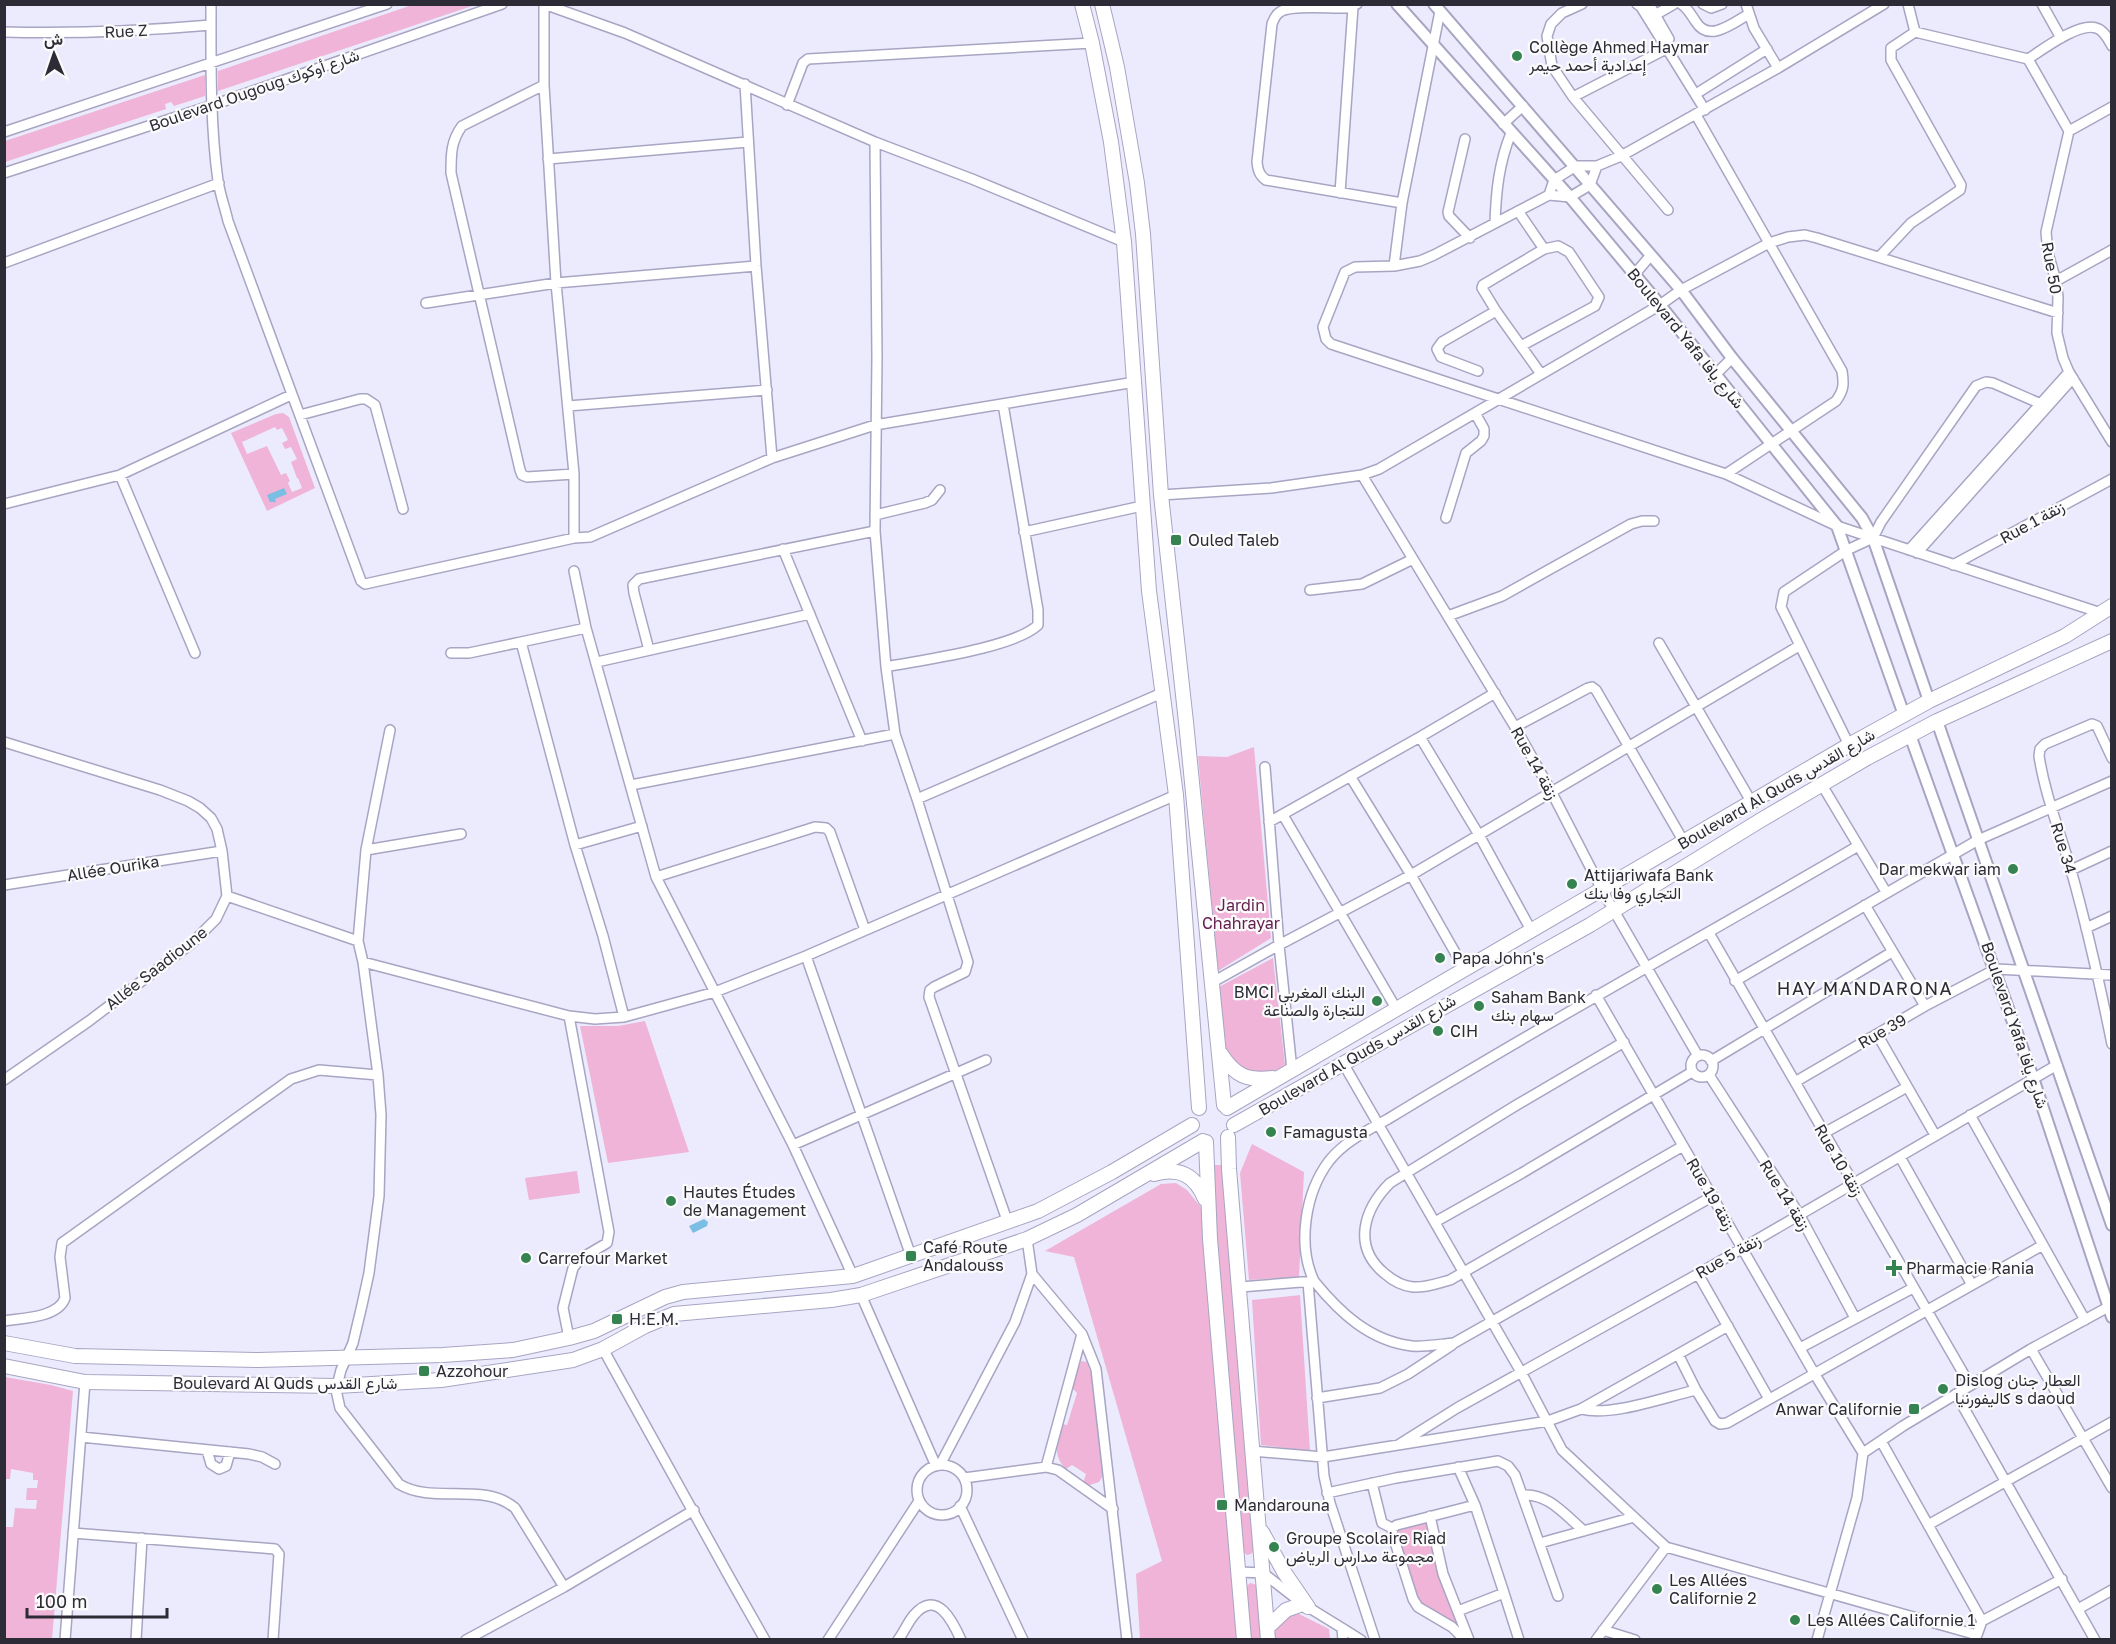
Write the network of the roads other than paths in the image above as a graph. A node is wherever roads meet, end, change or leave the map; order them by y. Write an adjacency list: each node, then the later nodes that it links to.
1 (212, 4): 23 (street)
2 (387, 4): 33 (street)
3 (502, 4): 39 (street, Boulevard Ougoug شارع أوكوك)
4 (1082, 4): 27 (main road)
5 (1102, 4): 111 (main road)
6 (1397, 4): 28 (street, Boulevard Yafa شارع يافا)
7 (1582, 4): 38 (street)
8 (1637, 4): 30 (street)
9 (1649, 4): 21 (street)
10 (1674, 4): 21 (street)
11 (1681, 4): 22 (street)
12 (1703, 4): 13 (street)
13 (1722, 4)
14 (1746, 4): 22 (street)
15 (1884, 4): 34 (street)
16 (1908, 4): 25 (street)
17 (2042, 4): 26 (street)
18 (544, 5): 35 (street); 36 (street)
19 (1355, 6): 59 (street); 59 (street)
20 (1437, 8): 28 (street); 41 (street, Boulevard Yafa شارع يافا)
21 (1655, 15): 37 (street)
22 (1749, 15): 31 (street)
23 (212, 25): 24 (street, Rue Z); 33 (street)
24 (4, 32)
25 (1915, 32): 32 (street); 72 (street)
26 (2061, 38): 29 (street); 32 (street)
27 (1092, 43): 40 (street); 67 (main road)
28 (1432, 45): 44 (street, Boulevard Yafa شارع يافا); 62 (street)
29 (2112, 46)
30 (1668, 48): 38 (street); 42 (street)
31 (1767, 49): 34 (street); 37 (street)
32 (2028, 59): 45 (street)
33 (211, 63): 39 (street); 46 (street)
34 (1778, 68): 42 (street)
35 (745, 84): 40 (street); 49 (street)
36 (544, 85): 52 (street); 80 (street)
37 (1699, 92): 42 (street)
38 (1573, 97): 51 (street)
39 (213, 105): 55 (street, Boulevard Ougoug شارع أوكوك); 57 (street)
40 (787, 105): 50 (street)
41 (1523, 106): 44 (street); 53 (street, Boulevard Yafa شارع يافا)
42 (1703, 111): 51 (street); 68 (street)
43 (2110, 111): 45 (street)
44 (1503, 124): 47 (street, Boulevard Yafa شارع يافا)
45 (2069, 131): 77 (street, Rue 50)
46 (4, 132)
47 (1511, 133): 56 (street, Boulevard Yafa شارع يافا); 65 (street)
48 (1465, 140): 66 (street)
49 (748, 142): 52 (street); 74 (street)
50 (875, 142): 67 (street); 100 (street)
51 (1621, 156): 54 (street); 63 (street)
52 (548, 159): 78 (street)
53 (1576, 166): 54 (street); 56 (street); 58 (street, Boulevard Yafa شارع يافا)
54 (1597, 166): 58 (street)
55 (4, 173)
56 (1554, 180): 60 (street); 61 (street, Boulevard Yafa شارع يافا)
57 (219, 183): 73 (street); 93 (street)
58 (1590, 184): 61 (street); 71 (street, Boulevard Yafa شارع يافا)
59 (1340, 193): 62 (street)
60 (1549, 195): 61 (street); 64 (street)
61 (1570, 197): 76 (street, Boulevard Yafa شارع يافا)
62 (1402, 203): 75 (street)
63 (1668, 210)
64 (1518, 211): 65 (street); 69 (street)
65 (1495, 223): 66 (street)
66 (1470, 238): 75 (street)
67 (1125, 242): 91 (main road)
68 (1769, 243): 72 (street); 79 (street); 101 (street)
69 (1544, 249): 83 (street); 85 (street)
70 (2112, 250): 77 (street)
71 (1651, 255): 76 (street); 79 (street, Boulevard Yafa شارع يافا)
72 (1878, 257): 84 (street)
73 (4, 263)
74 (756, 266): 78 (street); 92 (street)
75 (1394, 266): 94 (street)
76 (1634, 275): 82 (street, Boulevard Yafa شارع يافا)
77 (2056, 281): 84 (street, Rue 50)
78 (556, 283): 80 (street); 97 (street)
79 (1682, 290): 82 (street); 86 (street, Boulevard Yafa شارع يافا)
80 (481, 295): 81 (street); 105 (street)
81 (426, 303)
82 (1660, 304): 88 (street); 89 (street, Boulevard Yafa شارع يافا)
83 (1496, 311): 85 (street); 87 (street)
84 (2058, 313): 90 (street, Rue 50)
85 (1521, 346): 88 (street)
86 (1732, 358): 89 (street); 101 (street, Boulevard Yafa شارع يافا)
87 (1478, 371)
88 (1541, 374): 94 (street)
89 (1716, 375): 103 (street, Boulevard Yafa شارع يافا)
90 (2071, 375): 96 (street); 102 (street, Rue 50); 125 (street)
91 (1135, 382): 95 (street); 113 (main road)
92 (767, 390): 97 (street); 104 (street)
93 (291, 395): 99 (street); 107 (street)
94 (1500, 399): 98 (street); 106 (street)
95 (1004, 404): 100 (street); 120 (street)
96 (2041, 404): 122 (street); 125 (street)
97 (568, 406): 105 (street)
98 (1475, 413): 108 (street); 116 (street)
99 (300, 415): 114 (street); 121 (street)
100 (875, 425): 104 (street); 115 (street)
101 (1791, 430): 103 (street); 122 (street, Boulevard Yafa شارع يافا)
102 (2112, 441)
103 (1771, 443): 106 (street); 118 (street, Boulevard Yafa شارع يافا)
104 (772, 458): 121 (street)
105 (574, 474): 121 (street)
106 (1726, 474): 118 (street)
107 (120, 475): 112 (street); 140 (street)
108 (1362, 476): 111 (street); 126 (street, Rue 14 زنقة)
109 (2112, 479): 127 (street, Rue 1 زنقة)
110 (940, 490): 115 (street)
111 (1161, 495): 211 (main road)
112 (4, 504)
113 (1142, 506): 120 (street); 143 (main road)
114 (403, 509)
115 (875, 515): 119 (street)
116 (1446, 518)
117 (1654, 520): 132 (street)
118 (1837, 526): 122 (street); 124 (street, Boulevard Yafa شارع يافا)
119 (875, 531): 123 (street); 142 (street)
120 (1024, 532): 142 (street)
121 (574, 538)
122 (1873, 538): 124 (street); 125 (street); 145 (street, Boulevard Yafa شارع يافا)
123 (783, 549): 131 (street); 138 (street)
124 (1847, 550): 137 (street); 147 (street, Boulevard Yafa شارع يافا)
125 (1913, 551): 127 (street)
126 (1413, 559): 129 (street); 132 (street, Rue 14 زنقة)
127 (1953, 565): 130 (street)
128 (574, 572): 133 (street)
129 (1310, 590)
130 (2106, 610): 145 (main road, Boulevard Al Quds شارع القدس)
131 (810, 614): 138 (street); 155 (street)
132 (1448, 616): 144 (street, Rue 14 زنقة)
133 (586, 628): 135 (street); 141 (street)
134 (2112, 641): 148 (main road, Boulevard Al Quds شارع القدس)
135 (521, 642): 139 (street); 177 (street)
136 (1659, 643): 146 (street)
137 (1799, 646): 146 (street); 157 (street)
138 (649, 650): 141 (street)
139 (451, 652)
140 (195, 653)
141 (597, 662): 163 (street)
142 (886, 667): 151 (street)
143 (1162, 693): 166 (main road); 167 (street)
144 (1495, 693): 149 (street, Rue 14 زنقة); 153 (street)
145 (1929, 701): 147 (main road, Boulevard Al Quds شارع القدس)
146 (1697, 705): 158 (street); 168 (street)
147 (1904, 715): 157 (main road, Boulevard Al Quds شارع القدس)
148 (1936, 720): 152 (main road, Boulevard Al Quds شارع القدس); 175 (street, Boulevard Yafa شارع يافا)
149 (1515, 727): 158 (street); 165 (street, Rue 14 زنقة)
150 (390, 730): 179 (street)
151 (895, 734): 155 (street); 167 (street)
152 (1910, 735): 164 (main road, Boulevard Al Quds شارع القدس); 182 (street, Boulevard Yafa شارع يافا)
153 (1420, 737): 161 (street); 174 (street)
154 (2108, 737): 159 (street, Rue 34); 169 (street, Rue 34)
155 (862, 741): 163 (street)
156 (4, 742): 180 (street)
157 (1849, 746): 168 (main road, Boulevard Al Quds شارع القدس)
158 (1629, 747): 165 (street); 176 (street)
159 (2112, 758)
160 (1265, 767): 171 (street)
161 (1350, 776): 170 (street); 184 (street)
162 (2112, 782): 169 (street)
163 (631, 785): 172 (street)
164 (1822, 785): 178 (street); 192 (main road, Boulevard Al Quds شارع القدس)
165 (1551, 791): 174 (street); 187 (street, Rue 14 زنقة)
166 (1176, 795): 189 (street); 240 (main road)
167 (917, 799): 189 (street)
168 (1752, 803): 176 (main road, Boulevard Al Quds شارع القدس)
169 (2051, 809): 175 (street); 183 (street, Rue 34)
170 (1283, 815): 171 (street); 193 (street)
171 (1269, 822): 200 (street)
172 (642, 826): 177 (street); 185 (street)
173 (461, 834): 179 (street)
174 (1479, 835): 184 (street); 197 (street)
175 (1978, 840): 182 (street); 206 (street, Boulevard Yafa شارع يافا)
176 (1684, 842): 187 (main road, Boulevard Al Quds شارع القدس)
177 (575, 845): 217 (street)
178 (1858, 846): 188 (street); 198 (street)
179 (366, 850): 199 (street)
180 (222, 851): 186 (street, Allée Ourika); 190 (street)
181 (2112, 851): 183 (street)
182 (1954, 853): 188 (street); 205 (street, Boulevard Yafa شارع يافا)
183 (2070, 870): 195 (street, Rue 34)
184 (1412, 875): 193 (street); 207 (street)
185 (656, 877): 196 (street); 212 (street)
186 (4, 885)
187 (1602, 890): 192 (street, Rue 14 زنقة); 197 (main road, Boulevard Al Quds شارع القدس)
188 (1886, 892): 191 (street)
189 (947, 895): 196 (street); 230 (street)
190 (227, 896): 199 (street); 235 (street, Allée Saadioune)
191 (1865, 905): 201 (street); 210 (street)
192 (1613, 910): 204 (street, Rue 14 زنقة); 226 (main road, Boulevard Al Quds شارع القدس)
193 (1341, 912): 200 (street); 215 (street)
194 (2112, 916): 195 (street)
195 (2086, 928): 208 (street, Rue 34)
196 (865, 930): 202 (street)
197 (1531, 930): 207 (main road, Boulevard Al Quds شارع القدس)
198 (1709, 933): 204 (street); 210 (street, Rue 10 زنقة)
199 (358, 941): 203 (street)
200 (1279, 945): 211 (street); 228 (street)
201 (1892, 952): 214 (street); 218 (street)
202 (806, 956): 212 (street); 241 (street)
203 (363, 962): 216 (street); 231 (street)
204 (1647, 968): 213 (street); 223 (street, Rue 14 زنقة)
205 (1996, 969): 206 (street, Rue 39); 214 (street, Rue 39); 234 (street, Boulevard Yafa شارع يافا)
206 (2024, 969): 208 (street, Rue 39); 227 (street, Boulevard Yafa شارع يافا)
207 (1465, 970): 215 (main road, Boulevard Al Quds شارع القدس)
208 (2098, 974): 209 (street, Rue 39); 221 (street, Rue 34)
209 (2112, 975)
210 (1735, 981): 218 (street, Rue 10 زنقة)
211 (1211, 983): 222 (main road)
212 (715, 992): 217 (street); 249 (street)
213 (1596, 995): 220 (street, Rue 19 زنقة); 243 (street)
214 (1925, 1006): 219 (street, Rue 39)
215 (1397, 1010): 228 (main road, Boulevard Al Quds شارع القدس)
216 (569, 1016): 217 (street); 282 (street)
217 (624, 1017)
218 (1764, 1031): 225 (street); 236 (street, Rue 10 زنقة)
219 (1877, 1034): 236 (street, Rue 39); 237 (street)
220 (1623, 1042): 238 (street, Rue 19 زنقة); 252 (street)
221 (2112, 1044)
222 (1219, 1051): 233 (main road); 239 (main road)
223 (1698, 1056): 225 (street); 229 (street)
224 (986, 1060): 230 (street)
225 (1711, 1061): 232 (street)
226 (1343, 1063): 243 (street); 245 (main road, Boulevard Al Quds شارع القدس)
227 (2057, 1065): 234 (street, Rue 5 زنقة); 260 (street, Boulevard Yafa شارع يافا)
228 (1292, 1070): 233 (main road, Boulevard Al Quds شارع القدس)
229 (1692, 1072): 232 (street); 238 (street)
230 (955, 1074): 241 (street); 259 (street)
231 (378, 1075): 278 (street); 289 (street)
232 (1709, 1075): 257 (street, Rue 14 زنقة)
233 (1278, 1077): 239 (main road, Boulevard Al Quds شارع القدس)
234 (2034, 1078): 242 (street, Rue 5 زنقة); 274 (street, Boulevard Yafa شارع يافا)
235 (4, 1080)
236 (1795, 1082): 246 (street, Rue 10 زنقة)
237 (1907, 1087): 246 (street); 247 (street)
238 (1655, 1095): 250 (street, Rue 19 زنقة); 258 (street)
239 (1226, 1106): 240 (main road); 245 (main road)
240 (1199, 1108): 244 (main road)
241 (861, 1115): 249 (street); 264 (street)
242 (1970, 1116): 247 (street, Rue 5 زنقة); 262 (street)
243 (1378, 1124): 252 (street); 269 (street)
244 (1192, 1125): 248 (main road); 259 (main road, Boulevard Al Quds شارع القدس)
245 (1231, 1131): 248 (main road); 271 (main road)
246 (1824, 1133): 254 (street, Rue 10 زنقة)
247 (1935, 1135): 251 (street, Rue 5 زنقة)
248 (1204, 1142): 253 (main road, Boulevard Al Quds شارع القدس); 256 (main road)
249 (793, 1145): 268 (street)
250 (1683, 1146): 255 (street, Rue 19 زنقة); 265 (street)
251 (1900, 1157): 254 (street, Rue 5 زنقة); 270 (street)
252 (1407, 1172): 258 (street); 265 (street)
253 (1138, 1178): 256 (main road); 261 (main road, Boulevard Al Quds شارع القدس)
254 (1852, 1183): 257 (street, Rue 5 زنقة); 272 (street, Rue 10 زنقة)
255 (1713, 1196): 263 (street, Rue 19 زنقة); 279 (street)
256 (1208, 1208): 337 (main road)
257 (1799, 1214): 263 (street, Rue 5 زنقة); 276 (street, Rue 14 زنقة)
258 (1435, 1222): 265 (street)
259 (1008, 1223): 264 (main road, Boulevard Al Quds شارع القدس)
260 (2112, 1225)
261 (1027, 1239): 266 (street); 273 (main road, Boulevard Al Quds شارع القدس)
262 (2043, 1245): 270 (street); 277 (street)
263 (1742, 1248): 267 (street, Rue 5 زنقة); 285 (street, Rue 19 زنقة)
264 (911, 1256): 268 (main road, Boulevard Al Quds شارع القدس)
265 (1463, 1273): 279 (street)
266 (1032, 1274): 281 (street); 313 (street)
267 (1698, 1274): 280 (street); 291 (street, Rue 5 زنقة)
268 (853, 1276): 282 (main road, Boulevard Al Quds شارع القدس)
269 (1311, 1282): 271 (street); 284 (street); 298 (street)
270 (1972, 1285): 275 (street)
271 (1240, 1287): 308 (main road)
272 (1913, 1288): 275 (street, Rue 10 زنقة); 276 (street)
273 (861, 1295): 286 (main road, Boulevard Al Quds شارع القدس); 313 (street)
274 (2110, 1310): 277 (street)
275 (1926, 1311): 292 (street); 295 (street, Rue 10 زنقة)
276 (1855, 1318): 285 (street)
277 (2085, 1320): 287 (street)
278 (4, 1321)
279 (1493, 1322): 284 (street); 291 (street)
280 (1728, 1326): 288 (street); 299 (street)
281 (1082, 1334): 314 (street); 325 (street)
282 (569, 1338): 289 (main road, Boulevard Al Quds شارع القدس)
283 (4, 1342): 289 (main road, Boulevard Al Quds شارع القدس)
284 (1454, 1343): 298 (street)
285 (1800, 1348): 292 (street, Rue 19 زنقة)
286 (603, 1349): 294 (main road, Boulevard Al Quds شارع القدس); 326 (street)
287 (2031, 1349): 295 (street); 304 (street)
288 (1678, 1354): 296 (street); 300 (street)
289 (347, 1358): 294 (street)
290 (4, 1366): 293 (main road, Boulevard Al Quds شارع القدس)
291 (1521, 1372): 301 (street); 306 (street, Rue 5 زنقة)
292 (1814, 1373): 299 (street); 310 (street, Rue 19 زنقة)
293 (86, 1382): 294 (main road, Boulevard Al Quds شارع القدس); 303 (street)
294 (337, 1386): 340 (street)
295 (1970, 1386): 297 (street)
296 (1696, 1390): 299 (street); 300 (street)
297 (1956, 1394): 305 (street); 317 (street)
298 (1317, 1398): 311 (street)
299 (1769, 1399)
300 (1581, 1409): 301 (street)
301 (1548, 1421): 306 (street); 328 (street)
302 (2112, 1422): 304 (street)
303 (81, 1437): 307 (street); 333 (street)
304 (2083, 1437): 317 (street); 319 (street)
305 (1881, 1441): 310 (street); 329 (street)
306 (1398, 1445): 311 (street)
307 (207, 1450): 309 (street); 309 (street)
308 (1252, 1451): 311 (street); 330 (main road)
309 (230, 1452): 312 (street)
310 (1863, 1454): 342 (street)
311 (1323, 1457): 320 (street)
312 (275, 1464)
313 (938, 1465): 316 (street); 322 (street)
314 (1046, 1467): 316 (street); 325 (street)
315 (1458, 1467): 318 (street); 321 (street); 323 (street)
316 (964, 1478): 324 (street)
317 (2005, 1482): 329 (street); 339 (street)
318 (1372, 1483): 320 (street); 331 (street)
319 (2112, 1488)
320 (1327, 1493): 366 (street)
321 (1523, 1495): 332 (street); 335 (street)
322 (919, 1501): 324 (street); 358 (street)
323 (1475, 1505): 327 (street); 343 (street)
324 (960, 1506): 361 (street)
325 (1113, 1509): 362 (street)
326 (694, 1510): 340 (street); 357 (street)
327 (1431, 1516): 331 (street); 347 (street)
328 (1634, 1517): 332 (street); 336 (street)
329 (1928, 1525): 348 (street)
330 (1259, 1527): 338 (main road); 345 (main road)
331 (1392, 1528): 367 (street)
332 (1584, 1531): 335 (street)
333 (73, 1533): 334 (street); 353 (street)
334 (142, 1538): 354 (street); 355 (street)
335 (1540, 1543): 344 (street)
336 (1666, 1547): 342 (street); 350 (street)
337 (1240, 1572): 338 (street); 363 (main road)
338 (1263, 1573): 345 (street); 351 (main road)
339 (2062, 1580): 346 (street); 348 (street)
340 (564, 1587): 356 (street)
341 (2112, 1590): 346 (street)
342 (1831, 1592): 352 (street); 371 (street)
343 (1504, 1593): 347 (street); 368 (street)
344 (1558, 1596)
345 (1305, 1605): 349 (street); 351 (main road)
346 (2078, 1609): 372 (street)
347 (1458, 1611): 367 (street)
348 (1982, 1621): 352 (street)
349 (1342, 1628): 364 (street); 365 (street)
350 (1603, 1630): 369 (street); 370 (street)
351 (1268, 1634)
352 (1976, 1637)
353 (64, 1640)
354 (136, 1640)
355 (273, 1640)
356 (466, 1640)
357 (765, 1640)
358 (828, 1640)
359 (898, 1640): 360 (street)
360 (961, 1640)
361 (1023, 1640)
362 (1127, 1640)
363 (1244, 1640)
364 (1343, 1640)
365 (1361, 1640)
366 (1376, 1640)
367 (1467, 1640)
368 (1519, 1640)
369 (1596, 1640)
370 (1635, 1640)
371 (1817, 1640)
372 (2095, 1640)

